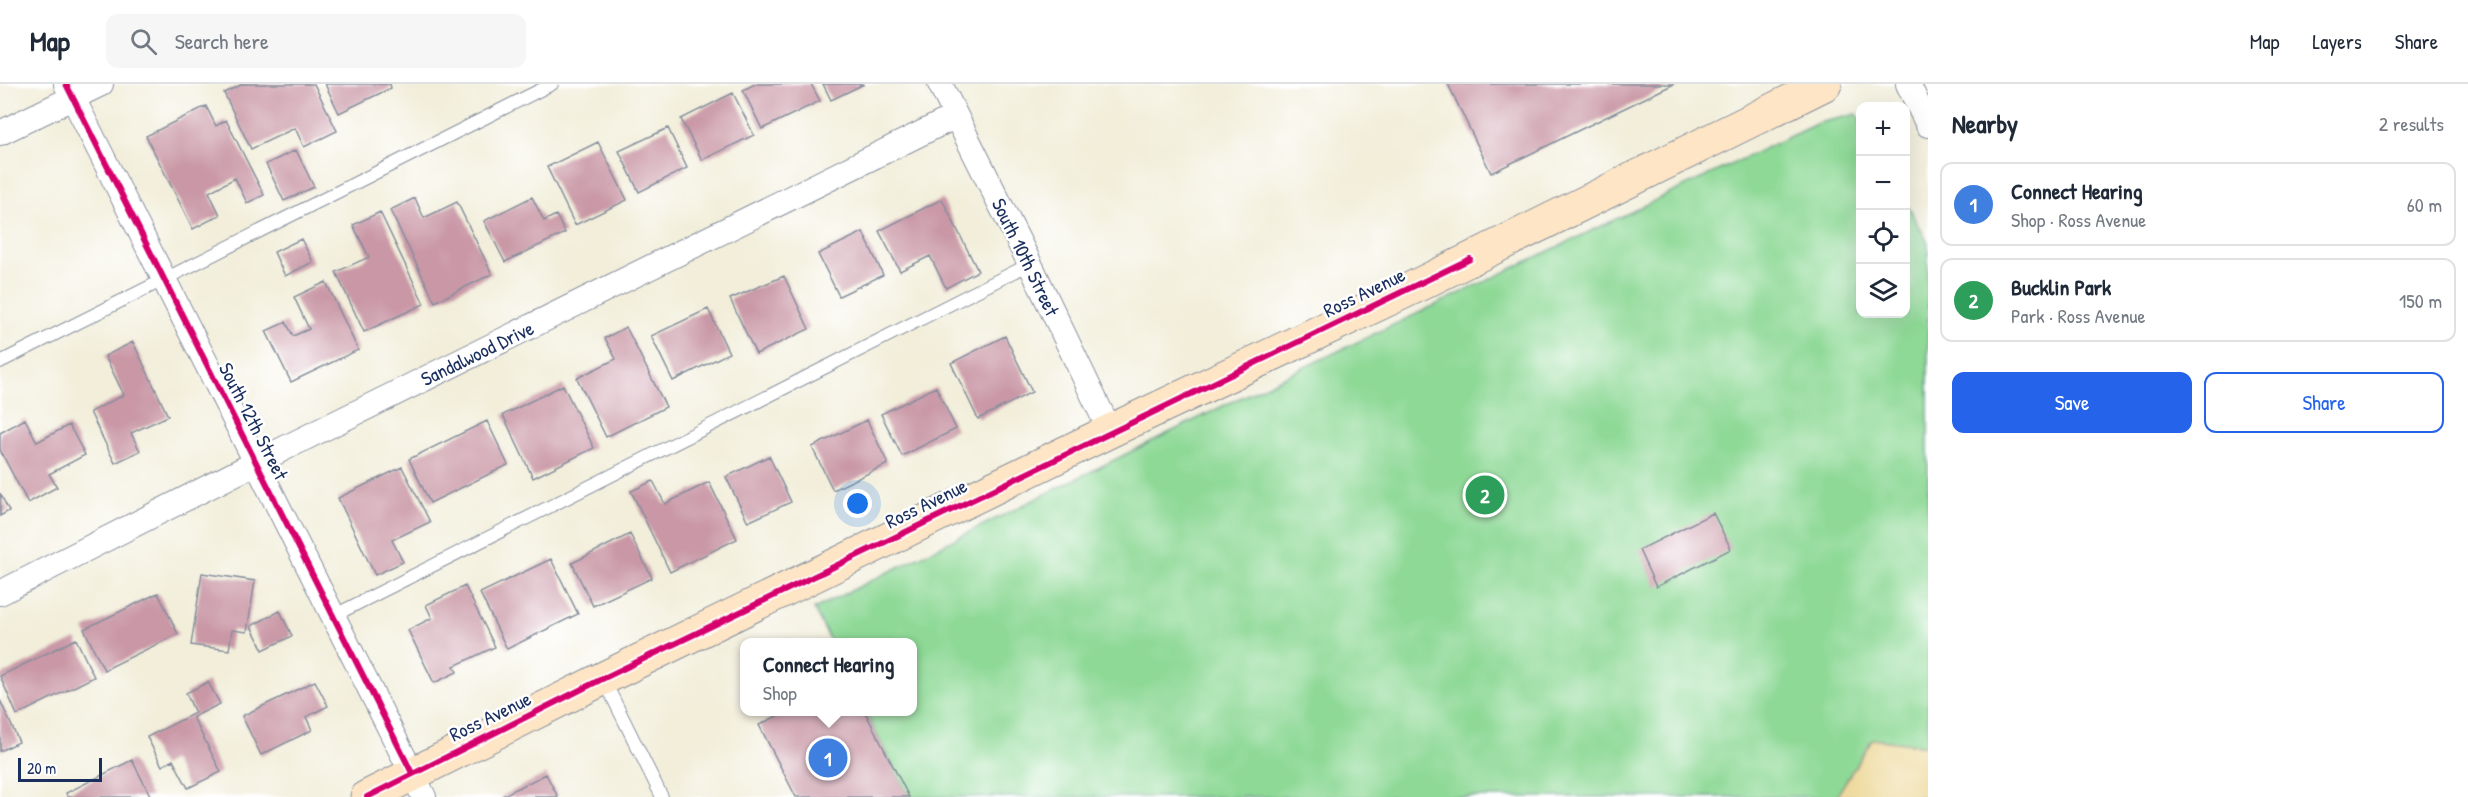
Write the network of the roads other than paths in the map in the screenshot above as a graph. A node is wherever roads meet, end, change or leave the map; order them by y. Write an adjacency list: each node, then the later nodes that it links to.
1 (101, 84): 6 (street)
2 (552, 84): 11 (lane)
3 (940, 84): 7 (street, South 10th Street)
4 (1825, 84): 13 (street, Ross Avenue)
5 (1908, 84): 8 (street)
6 (70, 91): 9 (street); 11 (street, South 12th Street)
7 (956, 116): 10 (street, South 10th Street); 14 (street, Sandalwood Drive)
8 (1928, 125)
9 (0, 133)
10 (1030, 264): 13 (street, South 10th Street); 16 (lane)
11 (164, 279): 12 (lane); 14 (street, South 12th Street)
12 (0, 362)
13 (1110, 432): 17 (street, Ross Avenue)
14 (256, 463): 15 (street, Sandalwood Drive); 16 (street, South 12th Street)
15 (0, 593)
16 (333, 616): 18 (street, South 12th Street)
17 (604, 678): 18 (street, Ross Avenue); 20 (lane)
18 (418, 785): 19 (street, Ross Avenue)
19 (367, 797)
20 (662, 797)

